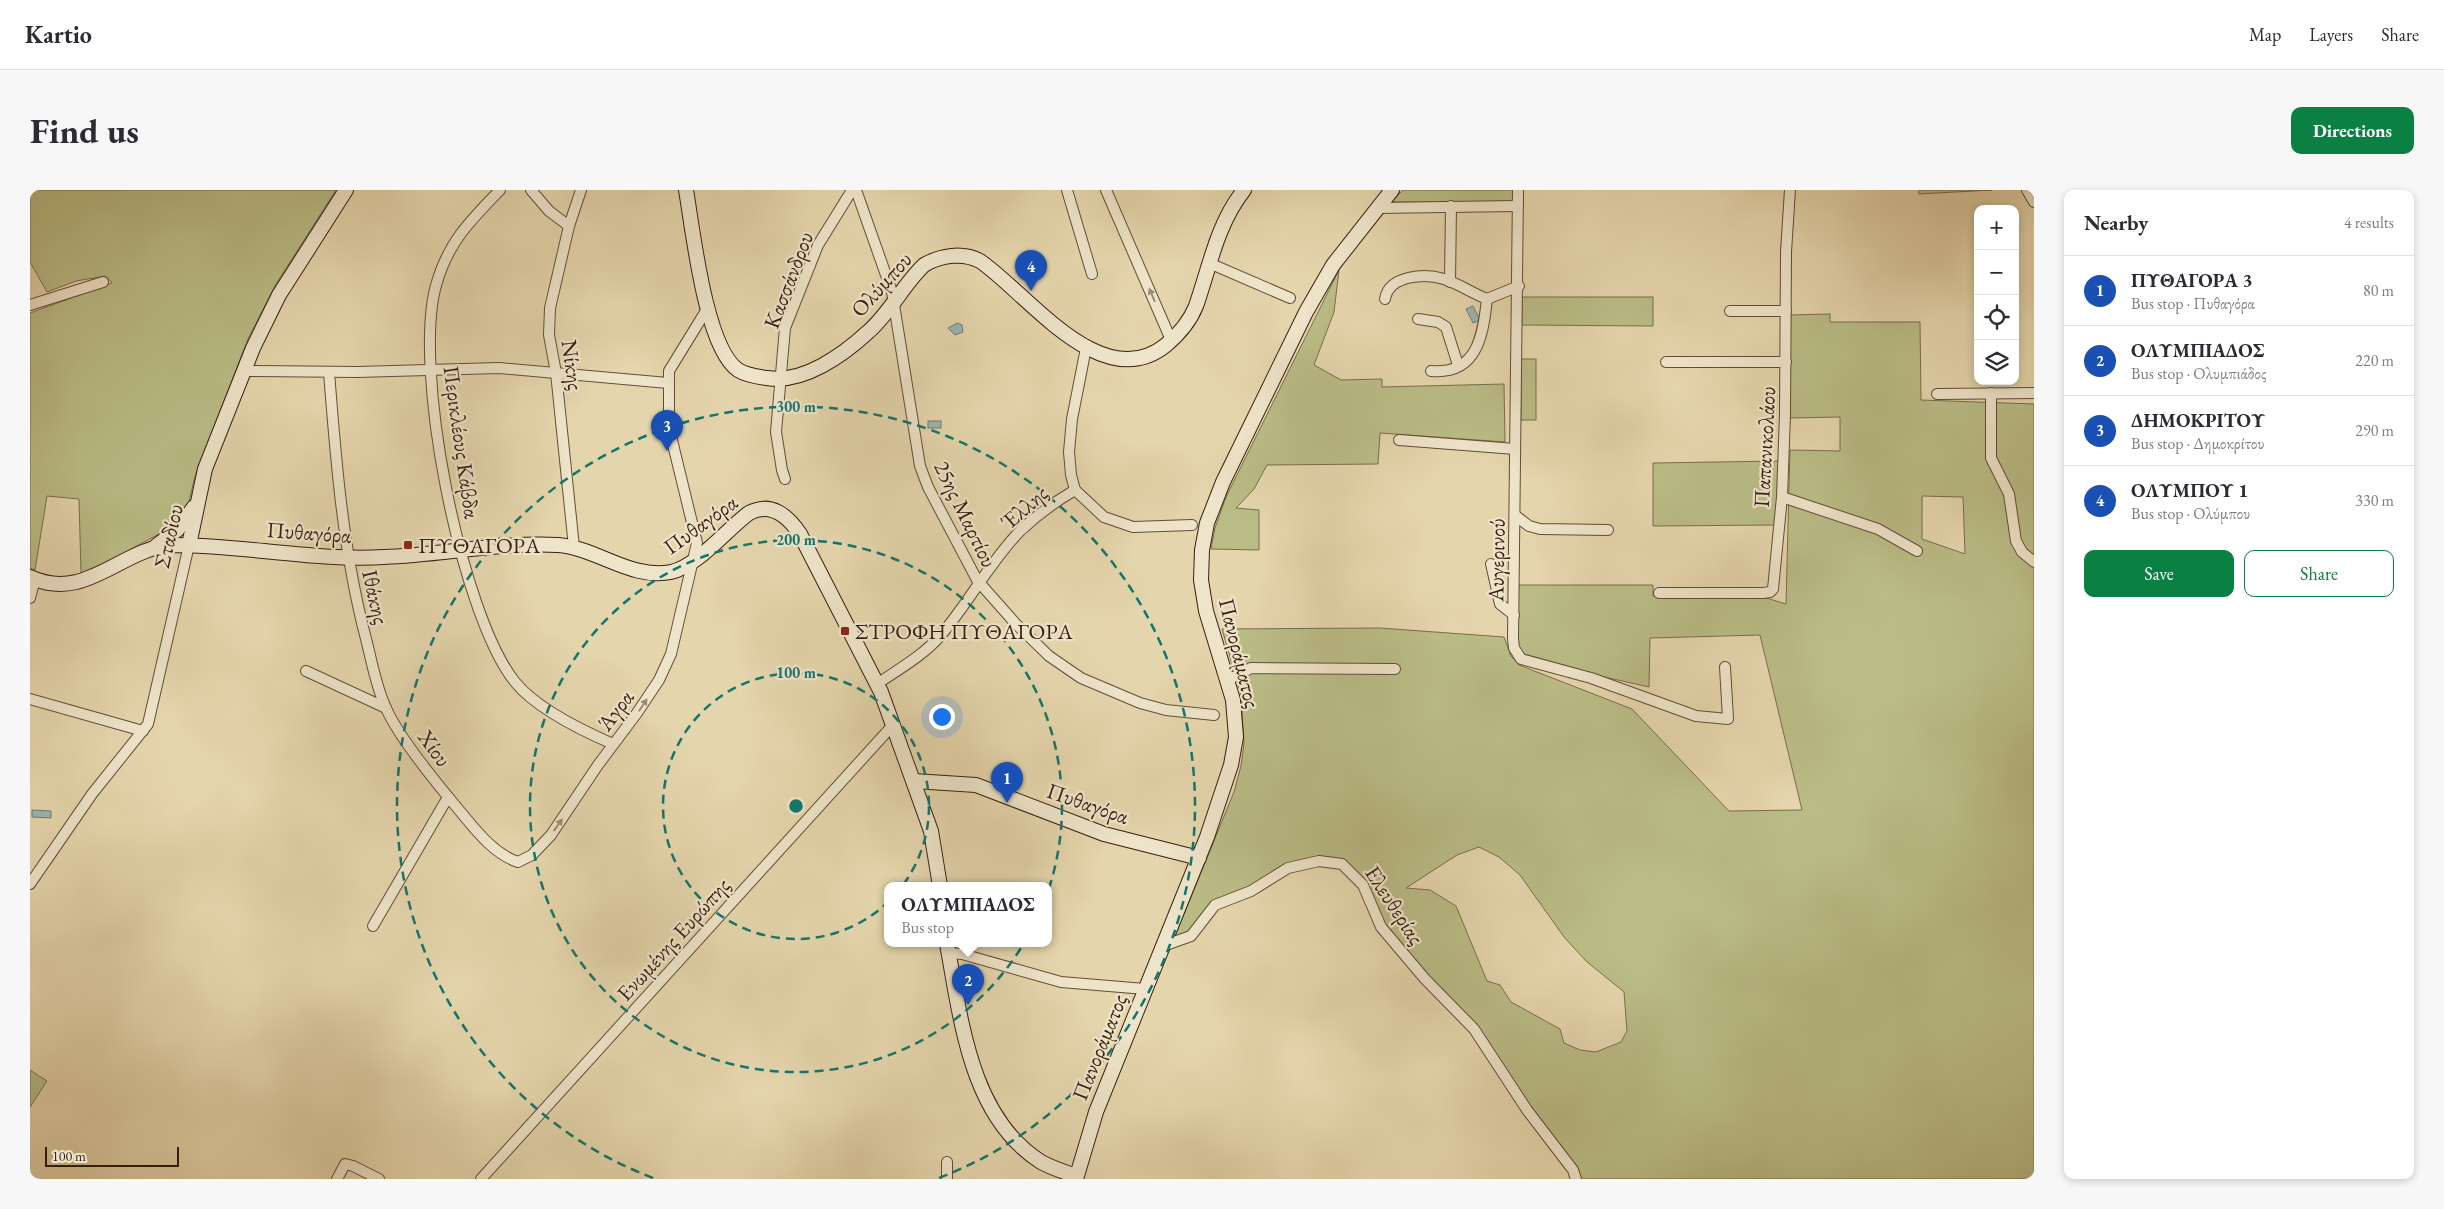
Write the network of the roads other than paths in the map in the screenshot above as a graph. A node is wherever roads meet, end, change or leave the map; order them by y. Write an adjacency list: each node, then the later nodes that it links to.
1 (346, 190): 40 (street, Σταδίου)
2 (500, 190): 39 (street, Περικλέους Κάβδα)
3 (531, 190): 19 (street)
4 (581, 190): 19 (street, Νίκης)
5 (686, 190): 30 (street, Ολύμπου)
6 (852, 190): 44 (street, Κασσάνδρου)
7 (856, 190): 28 (street, 25ης Μαρτίου)
8 (1067, 190): 21 (street)
9 (1106, 190): 34 (street, one-way to 9)
10 (1244, 190): 20 (street, Ολύμπου)
11 (1392, 190): 18 (street, Πανοράματος)
12 (1518, 190): 17 (street, Αυγερινού)
13 (1790, 190): 32 (street, Παπανικολάου)
14 (2027, 190): 15 (street)
15 (2034, 202)
16 (1451, 206): 17 (street); 18 (street); 23 (street)
17 (1518, 206): 24 (street, Αυγερινού)
18 (1376, 208): 75 (street, Πανοράματος)
19 (569, 226): 43 (street, Νίκης)
20 (1209, 263): 25 (street); 34 (street, Ολύμπου)
21 (1092, 274)
22 (102, 282): 29 (street)
23 (1450, 282): 26 (street); 27 (street)
24 (1519, 286): 27 (street); 50 (street, Αυγερινού)
25 (1290, 298)
26 (1385, 299)
27 (1487, 299): 38 (street)
28 (894, 302): 35 (street, Ολύμπου); 44 (street, Ολύμπου); 68 (street, 25ης Μαρτίου)
29 (30, 305)
30 (707, 309): 44 (street, Ολύμπου); 45 (street, Άγρα)
31 (1730, 311): 32 (street)
32 (1786, 311): 37 (street, Παπανικολάου)
33 (1418, 319): 38 (street)
34 (1171, 340): 35 (street, Ολύμπου)
35 (1086, 348): 52 (street)
36 (1666, 362): 37 (street)
37 (1786, 362): 53 (street, Παπανικολάου)
38 (1458, 366): 41 (street)
39 (431, 369): 42 (street); 43 (street); 61 (street, Περικλέους Κάβδα)
40 (243, 371): 42 (street); 54 (street, Σταδίου)
41 (1431, 371)
42 (329, 372): 63 (street, Ιθάκης)
43 (556, 374): 45 (street); 60 (street, Νίκης)
44 (780, 380): 51 (street, Κασσάνδρου)
45 (668, 383): 64 (street, Άγρα)
46 (1990, 393): 47 (street); 48 (street); 65 (street)
47 (2034, 393)
48 (1937, 394)
49 (1398, 440): 50 (street)
50 (1515, 450): 55 (street, Αυγερινού)
51 (786, 479)
52 (1076, 490): 56 (street); 68 (street, Έλλης)
53 (1782, 497): 62 (street); 69 (street, Παπανικολάου)
54 (198, 500): 58 (street, Σταδίου); 59 (street)
55 (1516, 516): 57 (street); 71 (street, Αυγερινού)
56 (1192, 525)
57 (1608, 530)
58 (189, 545): 59 (street, Πυθαγόρα); 63 (street, Πυθαγόρα); 81 (street, Σταδίου)
59 (156, 546): 67 (street, Πυθαγόρα)
60 (574, 548): 61 (street, Πυθαγόρα); 64 (street, Πυθαγόρα)
61 (460, 550): 63 (street, Πυθαγόρα); 82 (street, Περικλέους Κάβδα)
62 (1917, 551)
63 (347, 557): 78 (street, Ιθάκης)
64 (694, 559): 76 (street, Πυθαγόρα); 82 (street, Άγρα, one-way to 64)
65 (2034, 562)
66 (1490, 564): 71 (street)
67 (32, 581): 70 (street)
68 (980, 584): 76 (street, Έλλης); 79 (street, 25ης Μαρτίου)
69 (1659, 593)
70 (30, 598)
71 (1514, 616): 72 (street, Αυγερινού)
72 (1725, 667)
73 (1395, 669): 75 (street)
74 (306, 671): 78 (street)
75 (1228, 680): 85 (street, Πανοράματος)
76 (878, 684): 80 (street, Πυθαγόρα)
77 (30, 699): 81 (street)
78 (386, 708): 84 (street, Χίου)
79 (1214, 715)
80 (893, 725): 83 (street, Πυθαγόρα); 97 (street, Ενωμένης Ευρώπης)
81 (143, 732): 88 (street, Σταδίου)
82 (613, 744): 86 (street, Άγρα, one-way to 82)
83 (914, 781): 85 (street, Πυθαγόρα); 87 (street)
84 (448, 797): 86 (street, Χίου); 89 (street)
85 (1199, 858): 90 (street, Πανοράματος)
86 (524, 860)
87 (939, 882)
88 (30, 884)
89 (374, 926)
90 (1163, 946): 92 (street, Πανοράματος); 99 (street, Ελευθερίας)
91 (948, 948): 92 (street); 94 (street)
92 (1145, 989): 94 (street, Πανοράματος)
93 (947, 1162): 98 (street)
94 (1076, 1178)
95 (337, 1179): 96 (street)
96 (379, 1179)
97 (481, 1179)
98 (947, 1179)
99 (1576, 1179)

